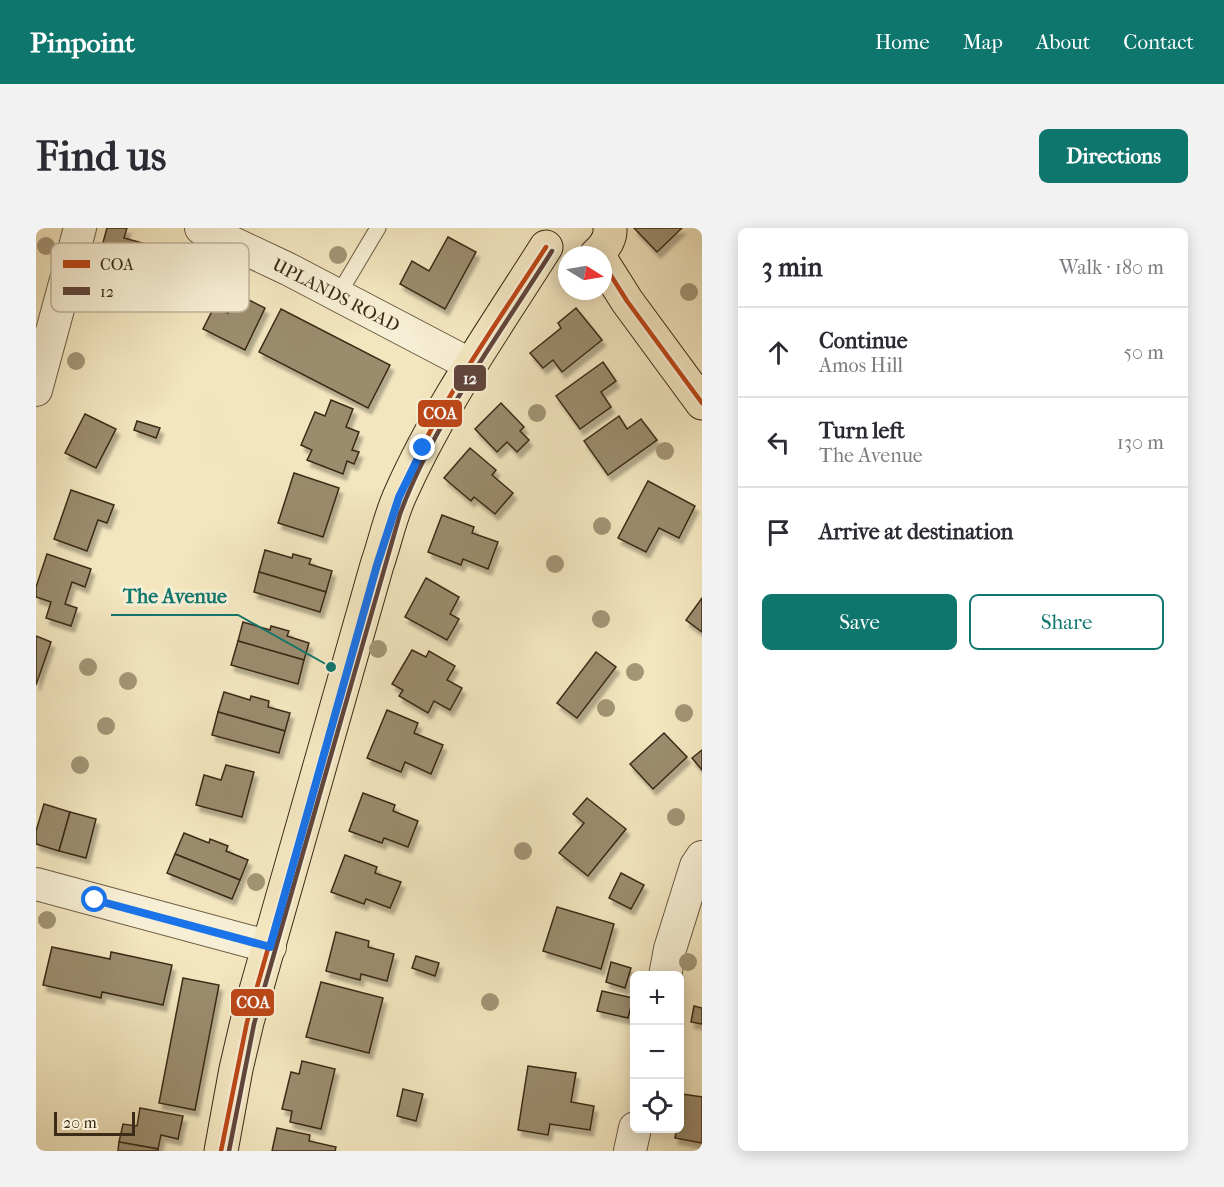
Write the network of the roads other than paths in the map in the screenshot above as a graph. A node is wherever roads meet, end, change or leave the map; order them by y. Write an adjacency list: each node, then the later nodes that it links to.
1 (80, 228): 5 (street)
2 (201, 228): 6 (street, UPLANDS ROAD)
3 (378, 228): 11 (lane)
4 (610, 228): 8 (main road)
5 (76, 243)
6 (231, 243)
7 (551, 245): 13 (main road)
8 (604, 246)
9 (249, 252): 11 (street, UPLANDS ROAD)
10 (612, 277): 15 (main road)
11 (338, 296): 13 (street, UPLANDS ROAD)
12 (57, 312): 14 (street)
13 (471, 365): 18 (main road)
14 (36, 390)
15 (702, 403)
16 (702, 857): 19 (street)
17 (36, 884): 18 (street)
18 (270, 947): 21 (main road)
19 (666, 971)
20 (634, 1133): 22 (street)
21 (221, 1151)
22 (630, 1151)

